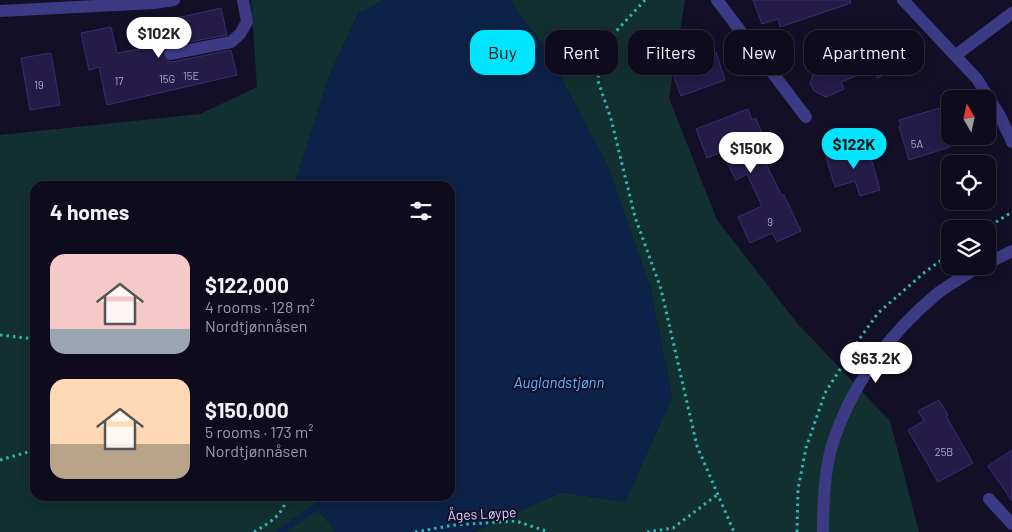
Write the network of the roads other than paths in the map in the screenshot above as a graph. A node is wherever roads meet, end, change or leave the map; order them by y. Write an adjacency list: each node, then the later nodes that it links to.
1 (174, 0): 5 (street)
2 (243, 0): 7 (street)
3 (717, 0): 9 (street)
4 (903, 0): 8 (street)
5 (0, 10)
6 (1012, 13): 8 (street)
7 (170, 54)
8 (956, 55): 10 (street)
9 (806, 117)
10 (1012, 142)
11 (1012, 251): 12 (street)
12 (996, 258)
13 (966, 275): 16 (street)
14 (989, 499): 15 (street)
15 (1012, 524)
16 (823, 532)

